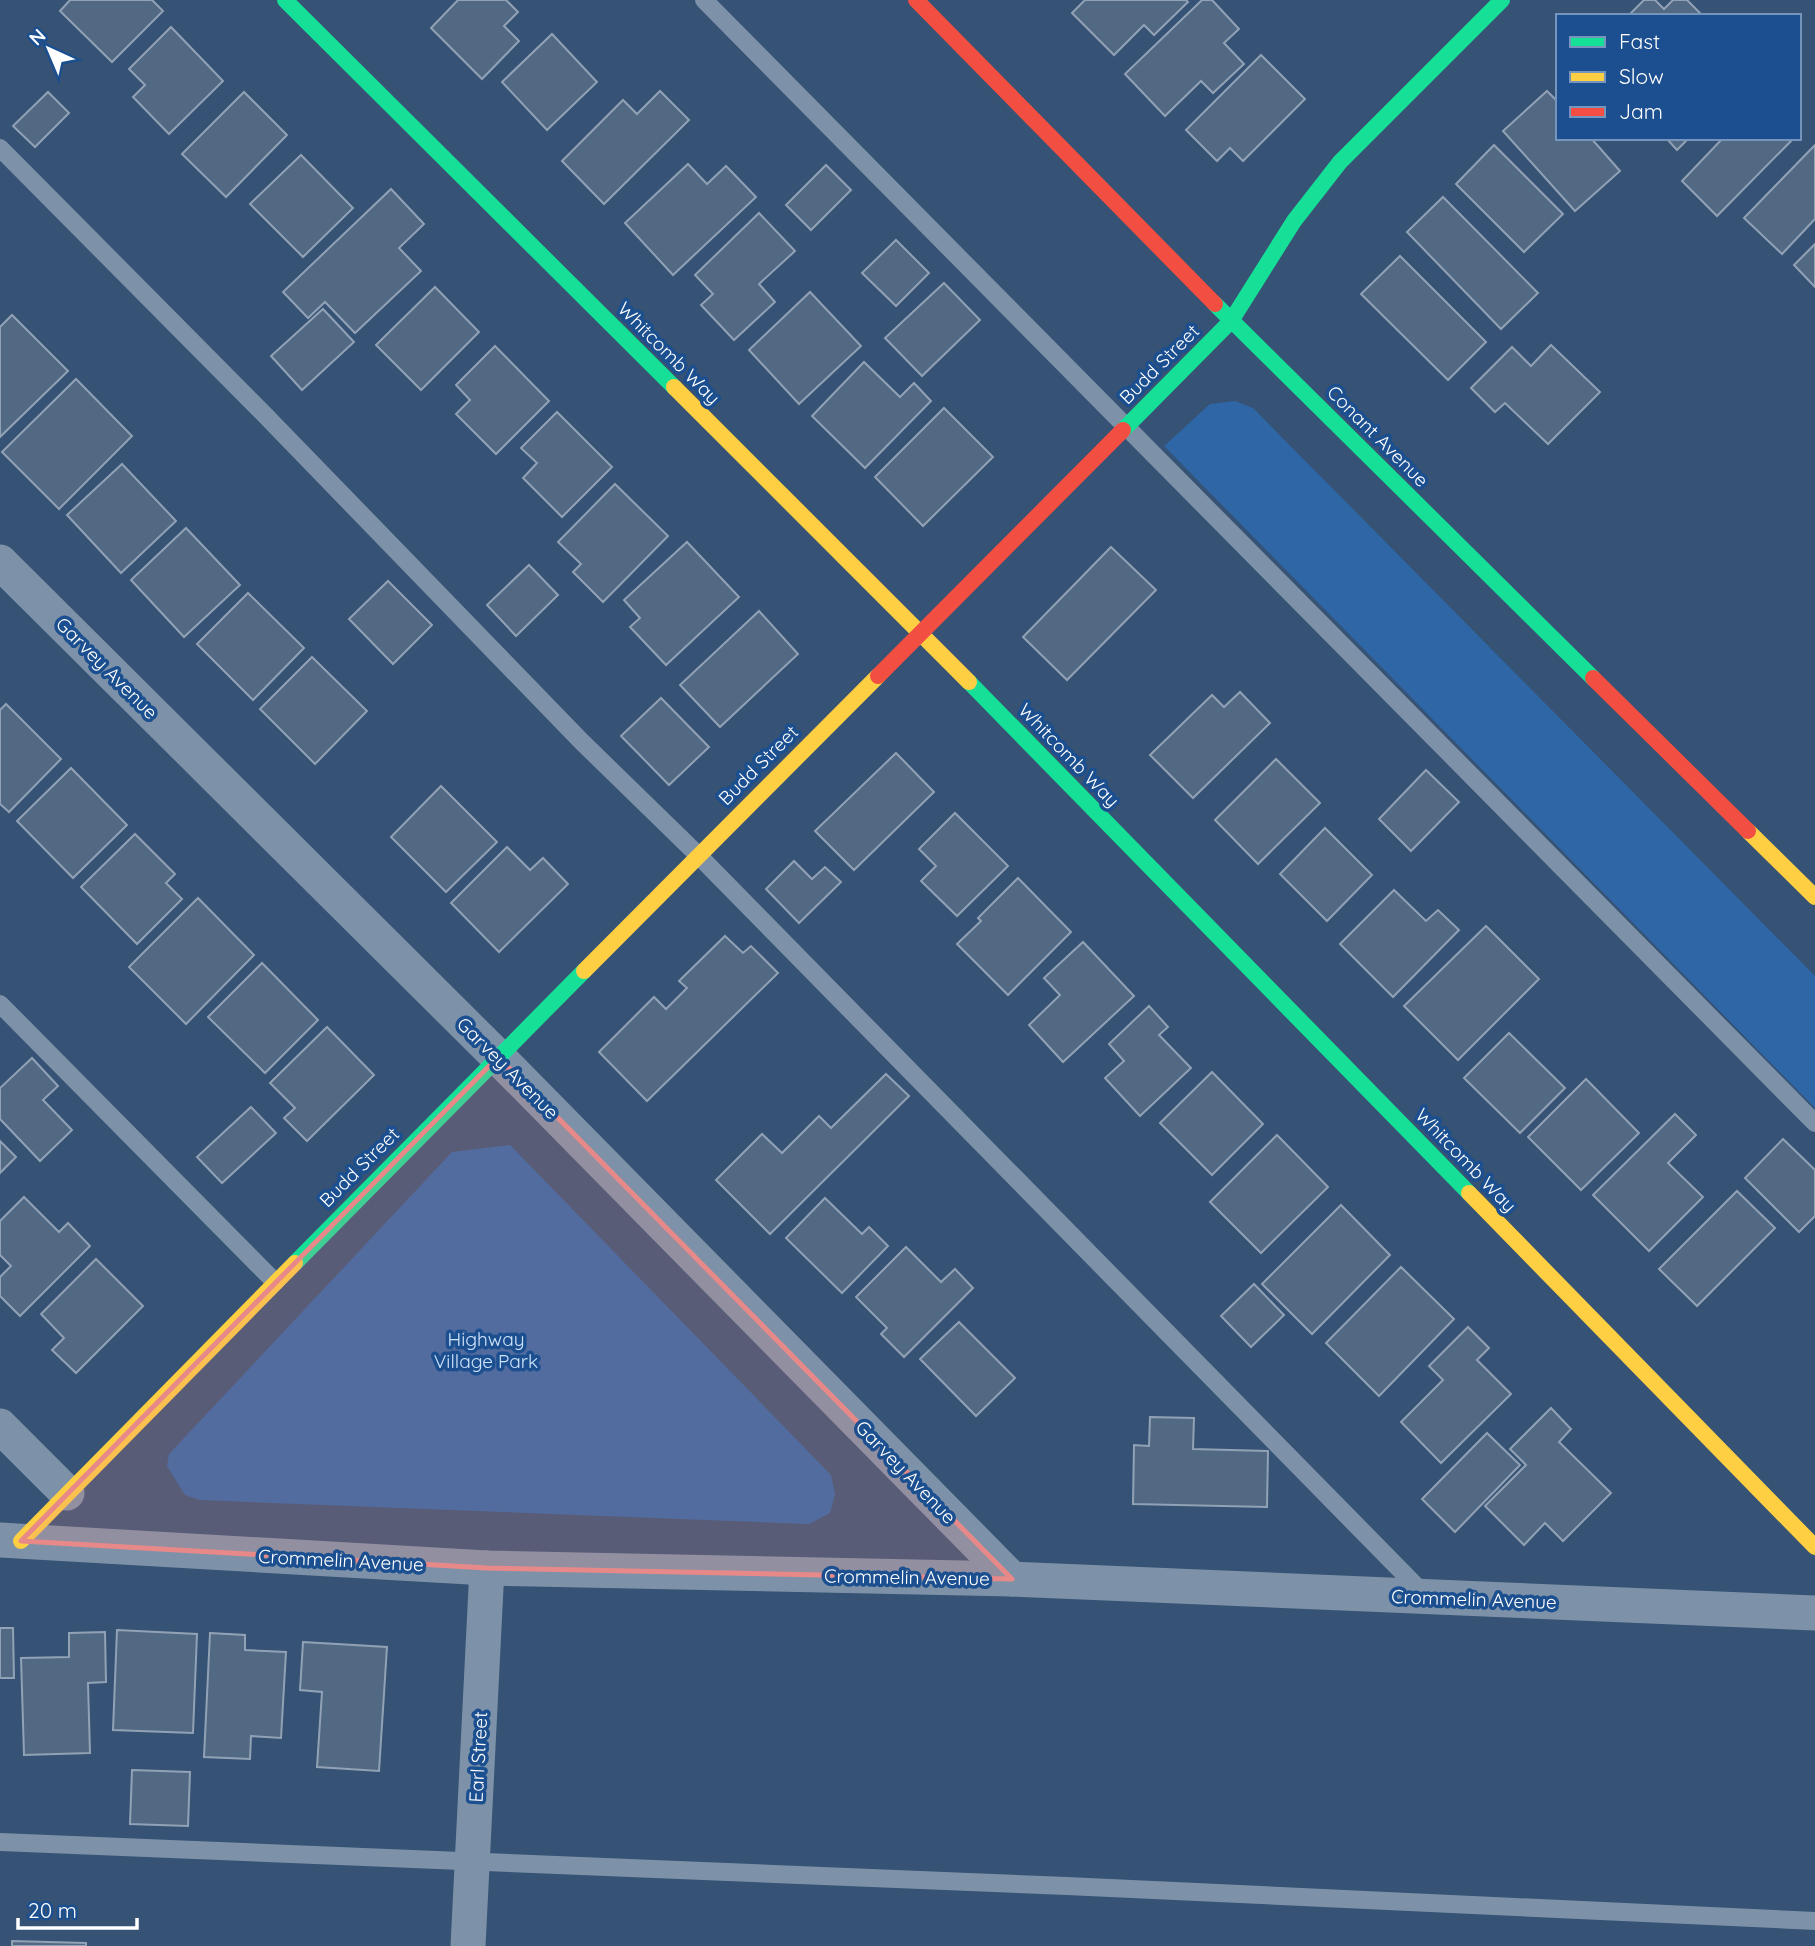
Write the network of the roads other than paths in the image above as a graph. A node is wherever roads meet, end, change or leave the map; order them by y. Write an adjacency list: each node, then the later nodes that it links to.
1 (285, 0): 9 (street, Whitcomb Way)
2 (704, 0): 7 (lane)
3 (916, 0): 6 (street, Conant Avenue)
4 (1502, 0): 6 (street, Budd Street)
5 (0, 148): 10 (lane)
6 (1231, 321): 7 (street, Budd Street); 11 (street, Conant Avenue)
7 (1127, 425): 9 (street, Budd Street); 14 (lane)
8 (0, 562): 13 (street, Garvey Avenue)
9 (919, 632): 10 (street, Budd Street); 19 (street, Whitcomb Way)
10 (698, 855): 13 (street, Budd Street); 22 (lane)
11 (1815, 897)
12 (0, 1004): 15 (lane)
13 (498, 1057): 15 (street, Budd Street); 21 (street, Garvey Avenue)
14 (1815, 1123)
15 (275, 1282): 17 (street, Budd Street)
16 (0, 1426): 17 (street)
17 (67, 1493): 18 (street, Budd Street)
18 (10, 1541): 20 (street, Crommelin Avenue)
19 (1815, 1547)
20 (487, 1568): 21 (street, Crommelin Avenue); 25 (street, Earl Street)
21 (1012, 1579): 22 (street, Crommelin Avenue)
22 (1427, 1597): 23 (street, Crommelin Avenue)
23 (1815, 1613)
24 (0, 1842): 25 (lane)
25 (472, 1861): 26 (lane); 27 (street, Earl Street)
26 (1815, 1921)
27 (468, 1946)

